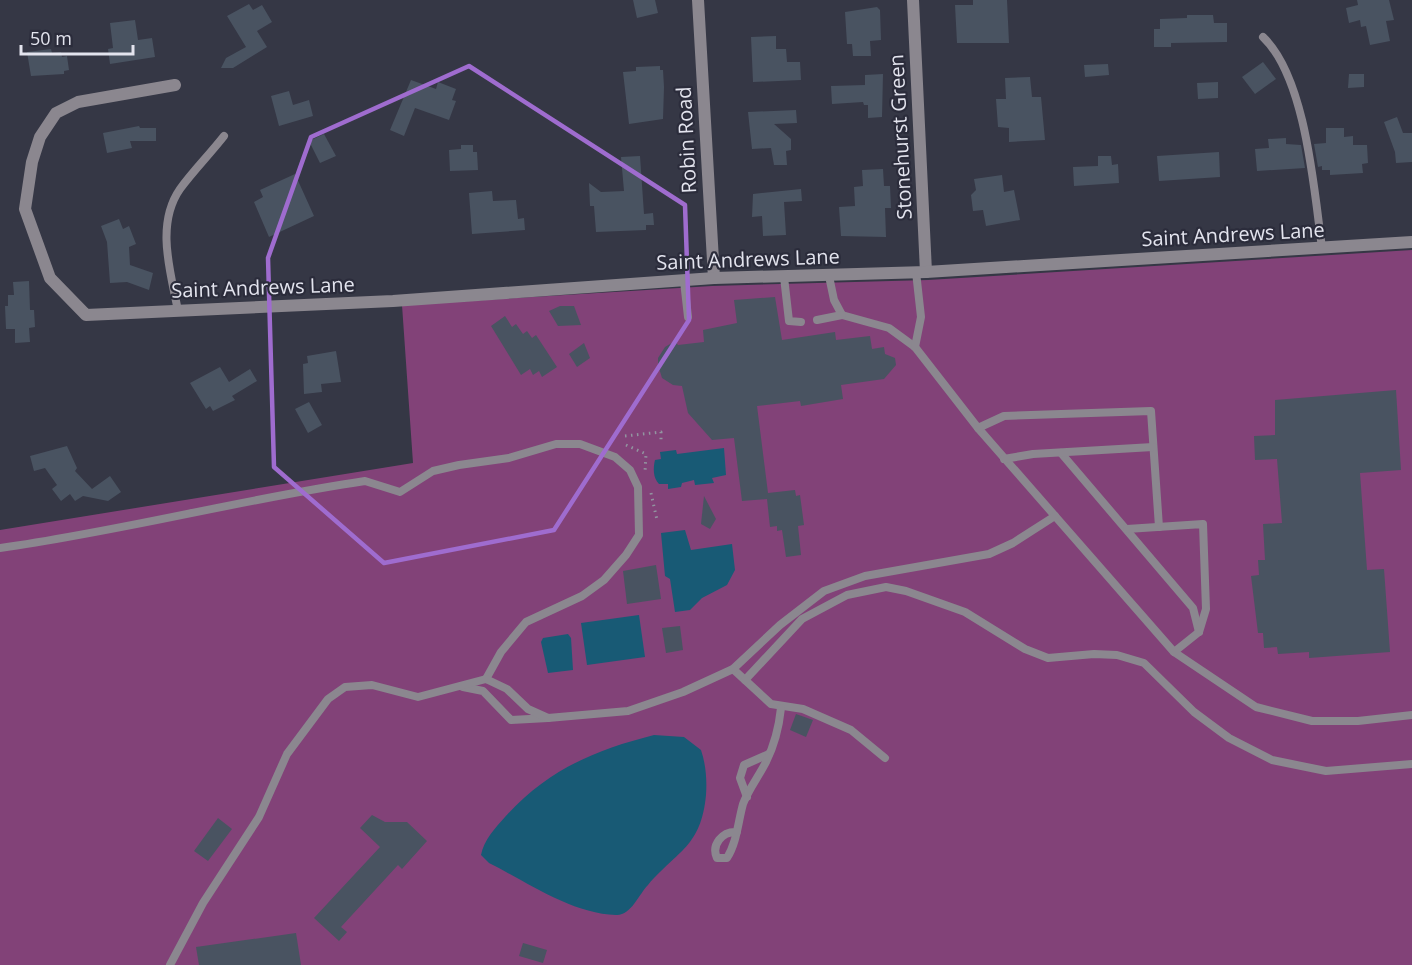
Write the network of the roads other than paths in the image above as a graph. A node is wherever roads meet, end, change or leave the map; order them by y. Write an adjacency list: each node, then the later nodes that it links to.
1 (698, 0): 11 (street, Robin Road)
2 (913, 0): 8 (street, Stonehurst Green)
3 (1263, 37): 7 (lane)
4 (175, 85): 13 (street, Saint Andrews Lane)
5 (224, 136): 13 (lane)
6 (1412, 242): 7 (street, Saint Andrews Lane)
7 (1322, 248): 8 (street, Saint Andrews Lane)
8 (921, 272): 9 (street, Saint Andrews Lane); 18 (lane)
9 (829, 276): 10 (street, Saint Andrews Lane); 14 (lane)
10 (784, 277): 11 (street, Saint Andrews Lane); 17 (lane)
11 (714, 278): 12 (street, Saint Andrews Lane)
12 (684, 280): 13 (street, Saint Andrews Lane); 15 (lane)
13 (178, 310)
14 (842, 315): 16 (lane); 18 (lane)
15 (688, 317)
16 (817, 320)
17 (801, 322)
18 (915, 347): 19 (lane)
19 (978, 428): 20 (lane); 22 (lane)
20 (1153, 447): 21 (lane); 24 (lane)
21 (1061, 453): 22 (lane); 25 (lane)
22 (1004, 459): 23 (lane)
23 (1055, 516): 28 (lane); 29 (lane)
24 (1159, 527): 25 (lane); 27 (lane)
25 (1127, 529): 27 (lane)
26 (0, 548): 30 (lane)
27 (1199, 632): 28 (lane)
28 (1174, 652): 34 (lane)
29 (733, 669): 31 (lane); 35 (lane)
30 (486, 679): 32 (lane); 35 (lane)
31 (745, 680): 33 (lane); 38 (lane)
32 (454, 688): 35 (lane); 41 (lane)
33 (781, 708): 36 (lane); 37 (lane)
34 (1412, 715)
35 (548, 718)
36 (769, 754): 39 (lane); 39 (lane)
37 (885, 758)
38 (1412, 764)
39 (747, 797): 40 (lane)
40 (737, 832)
41 (170, 965)

